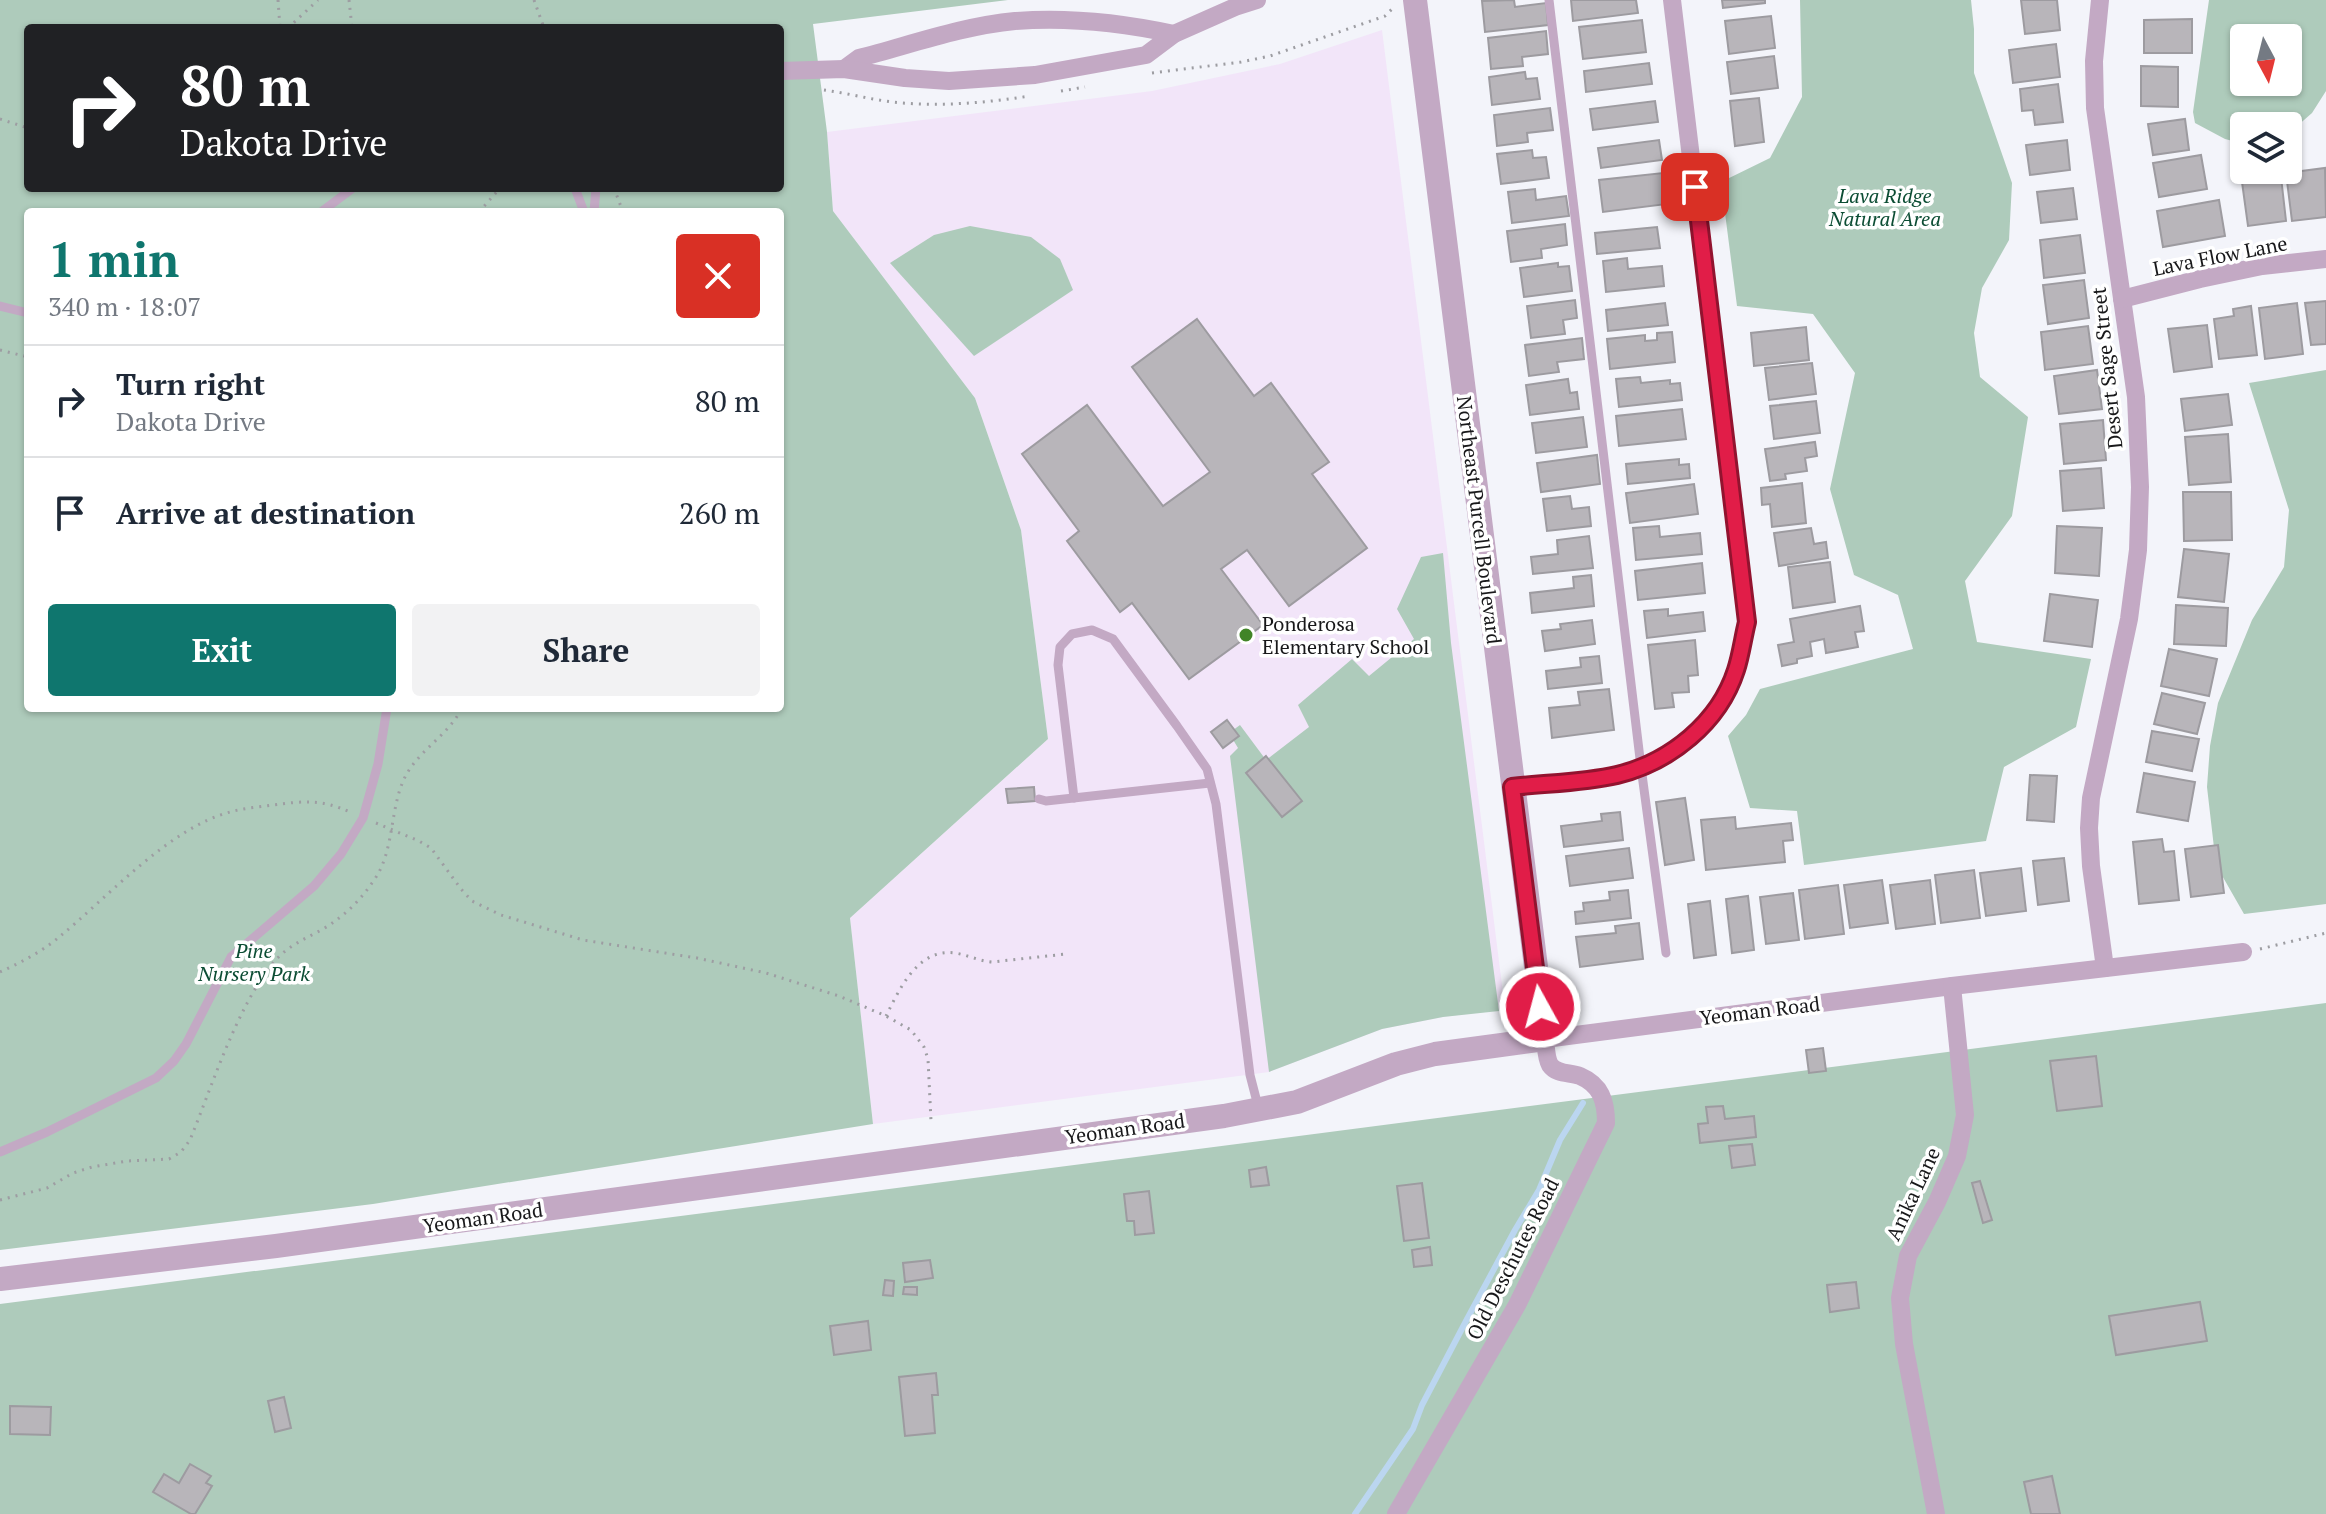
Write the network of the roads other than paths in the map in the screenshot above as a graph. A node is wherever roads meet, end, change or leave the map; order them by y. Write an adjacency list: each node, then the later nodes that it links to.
1 (1257, 0): 6 (street)
2 (1415, 0): 18 (street, Northeast Purcell Boulevard)
3 (1549, 0): 16 (lane)
4 (1672, 0): 16 (street)
5 (2100, 0): 12 (street, Desert Sage Street)
6 (1174, 34): 7 (street); 7 (street)
7 (844, 69): 8 (street)
8 (784, 71)
9 (348, 192): 10 (lane)
10 (326, 208)
11 (2326, 259): 12 (street, Lava Flow Lane)
12 (2122, 299): 23 (street, Desert Sage Street)
13 (0, 306): 14 (lane)
14 (24, 312)
15 (386, 712): 27 (lane)
16 (1641, 767): 18 (street); 22 (lane)
17 (1210, 783): 19 (lane); 19 (lane); 26 (lane)
18 (1512, 787): 25 (street, Northeast Purcell Boulevard)
19 (1074, 798): 20 (lane)
20 (1039, 799)
21 (2243, 952): 23 (street, Yeoman Road)
22 (1666, 953)
23 (2105, 968): 24 (street, Yeoman Road)
24 (1952, 986): 25 (street, Yeoman Road); 30 (street, Anika Lane)
25 (1545, 1039): 26 (street, Yeoman Road); 29 (street, Old Deschutes Road)
26 (1258, 1110): 28 (street, Yeoman Road)
27 (0, 1152)
28 (0, 1279)
29 (1396, 1514)
30 (1936, 1514)

